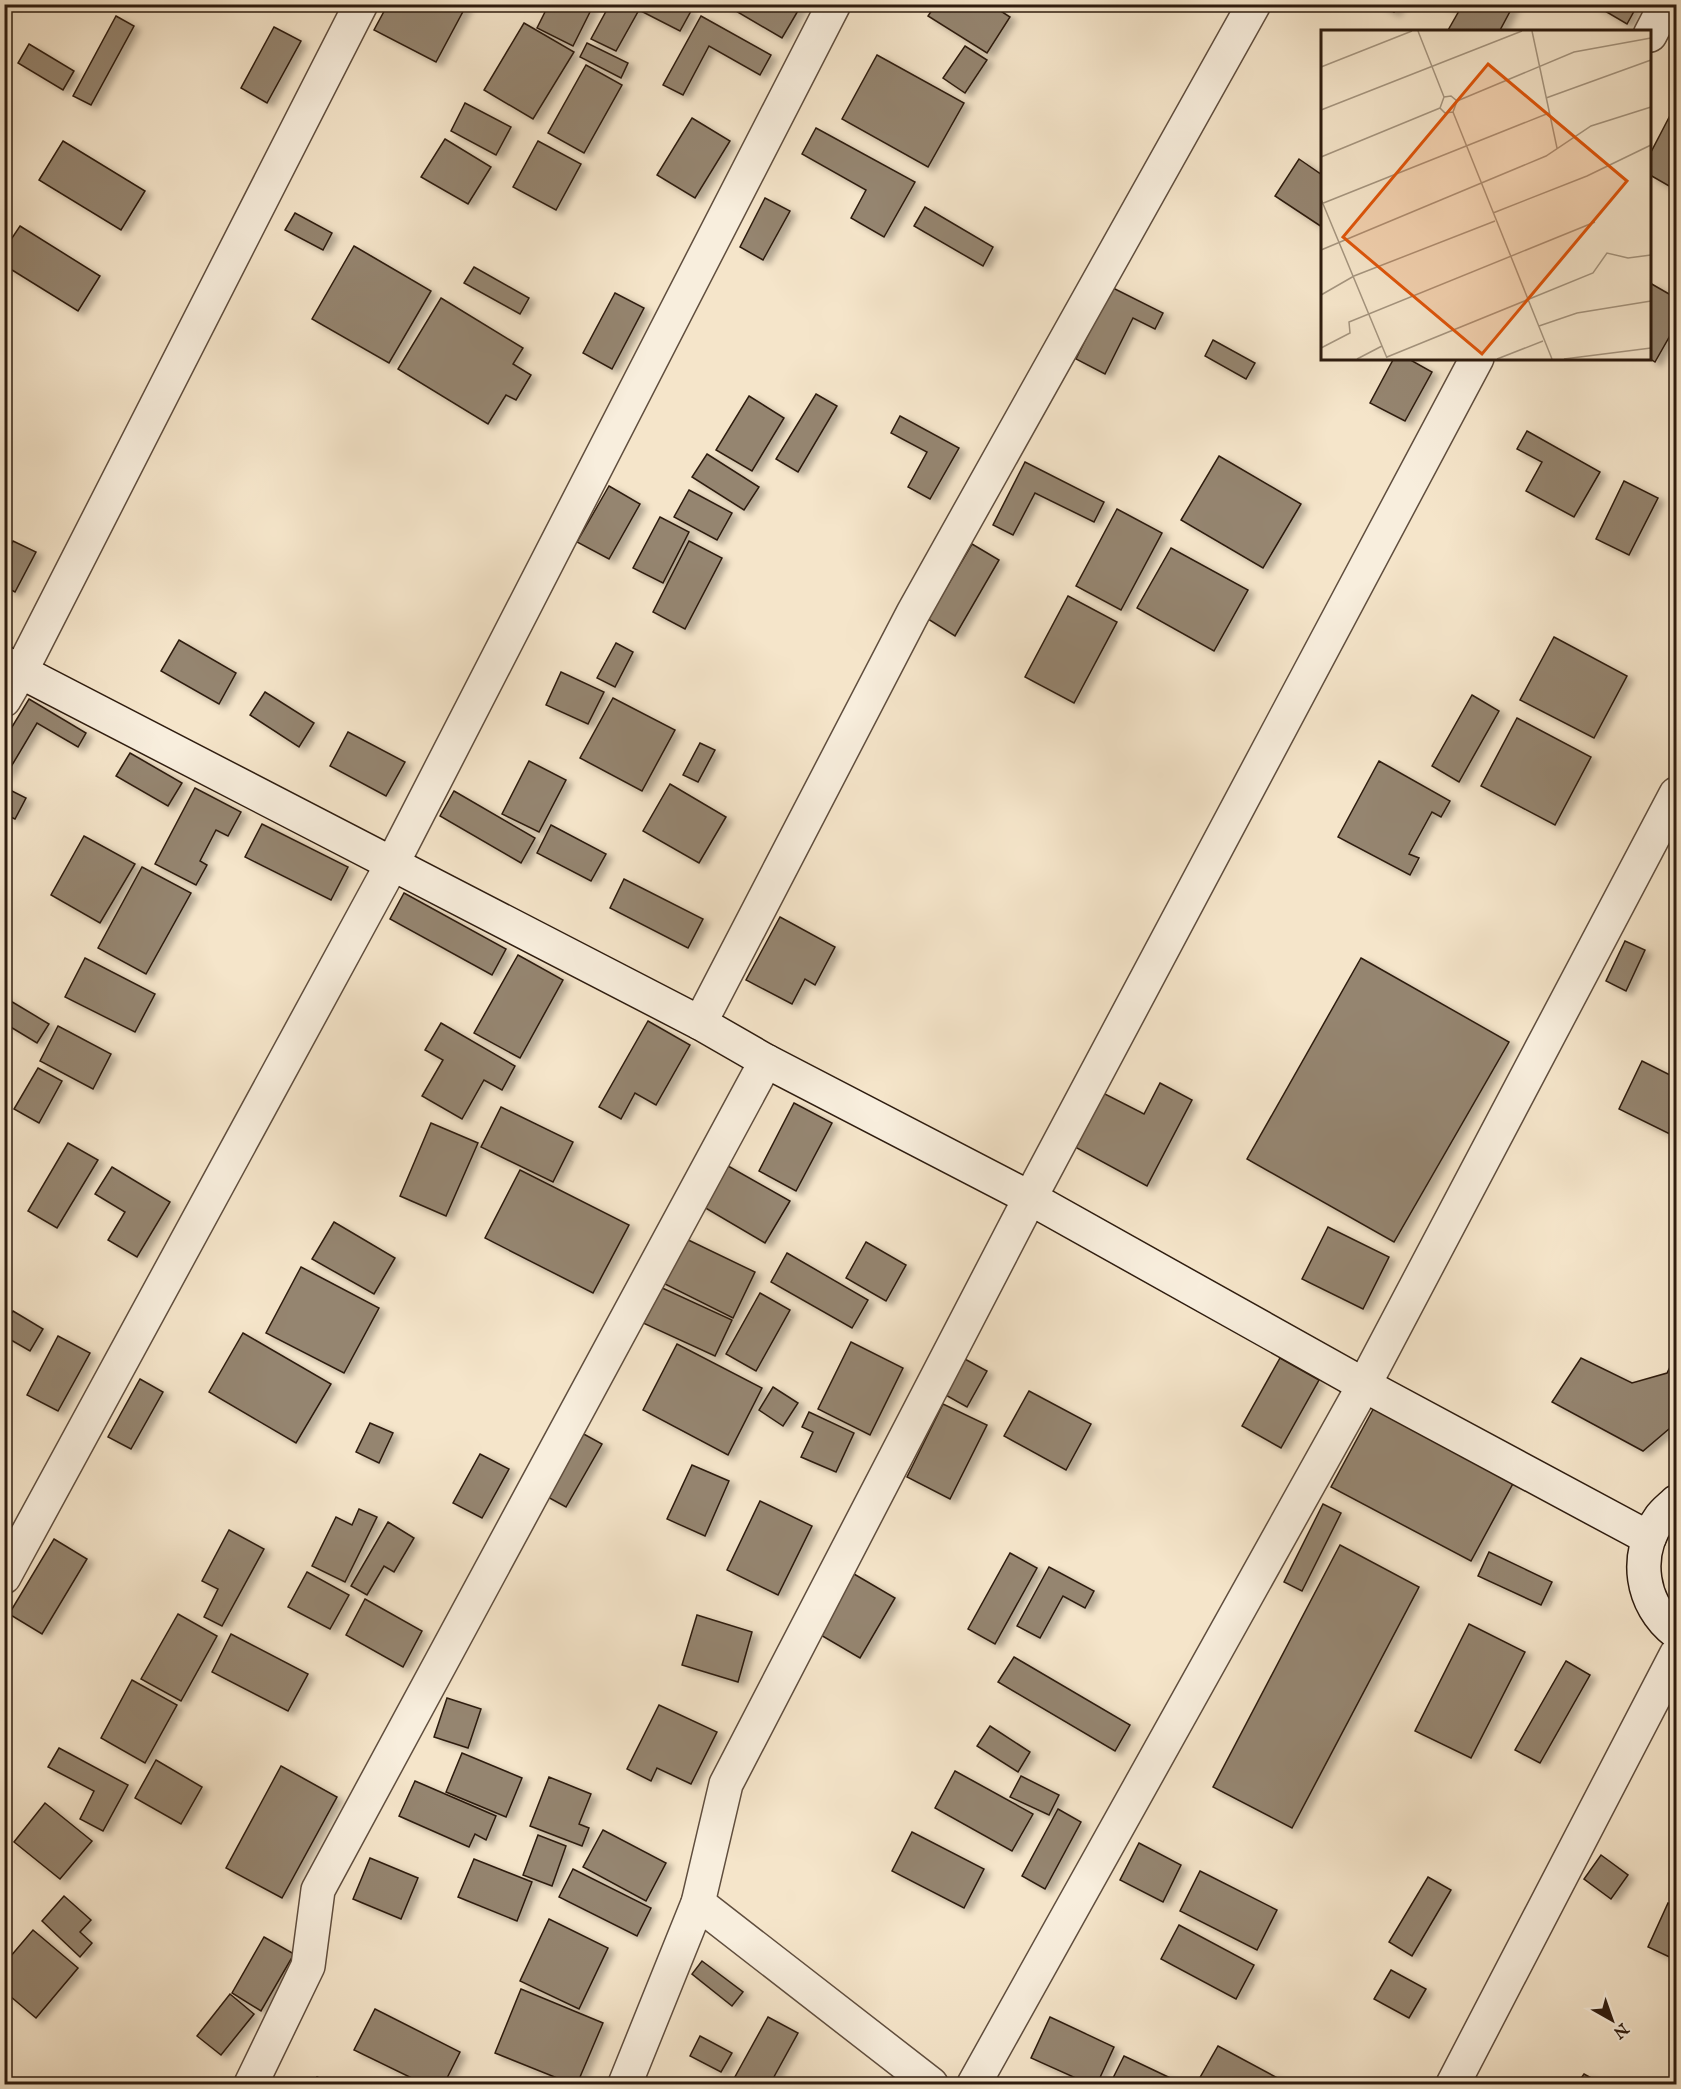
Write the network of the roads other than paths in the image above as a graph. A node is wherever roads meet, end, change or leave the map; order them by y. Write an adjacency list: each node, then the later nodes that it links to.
1 (361, 4): 7 (street)
2 (834, 4): 10 (street)
3 (1254, 4): 11 (street)
4 (1666, 4): 5 (street)
5 (1651, 33)
6 (1476, 360): 13 (street)
7 (13, 667): 8 (street); 10 (street)
8 (4, 700)
9 (1677, 794): 14 (street)
10 (392, 864): 11 (street); 17 (street)
11 (700, 1023): 12 (street)
12 (766, 1061): 13 (street); 21 (street)
13 (1030, 1198): 14 (street); 20 (street)
14 (1364, 1385): 16 (street); 24 (street)
15 (1677, 1502): 16 (street)
16 (1648, 1538): 18 (street)
17 (4, 1577)
18 (1677, 1632)
19 (1677, 1655): 25 (street)
20 (698, 1903): 22 (street); 23 (street)
21 (251, 2085)
22 (625, 2085)
23 (931, 2085)
24 (974, 2085)
25 (1453, 2085)

